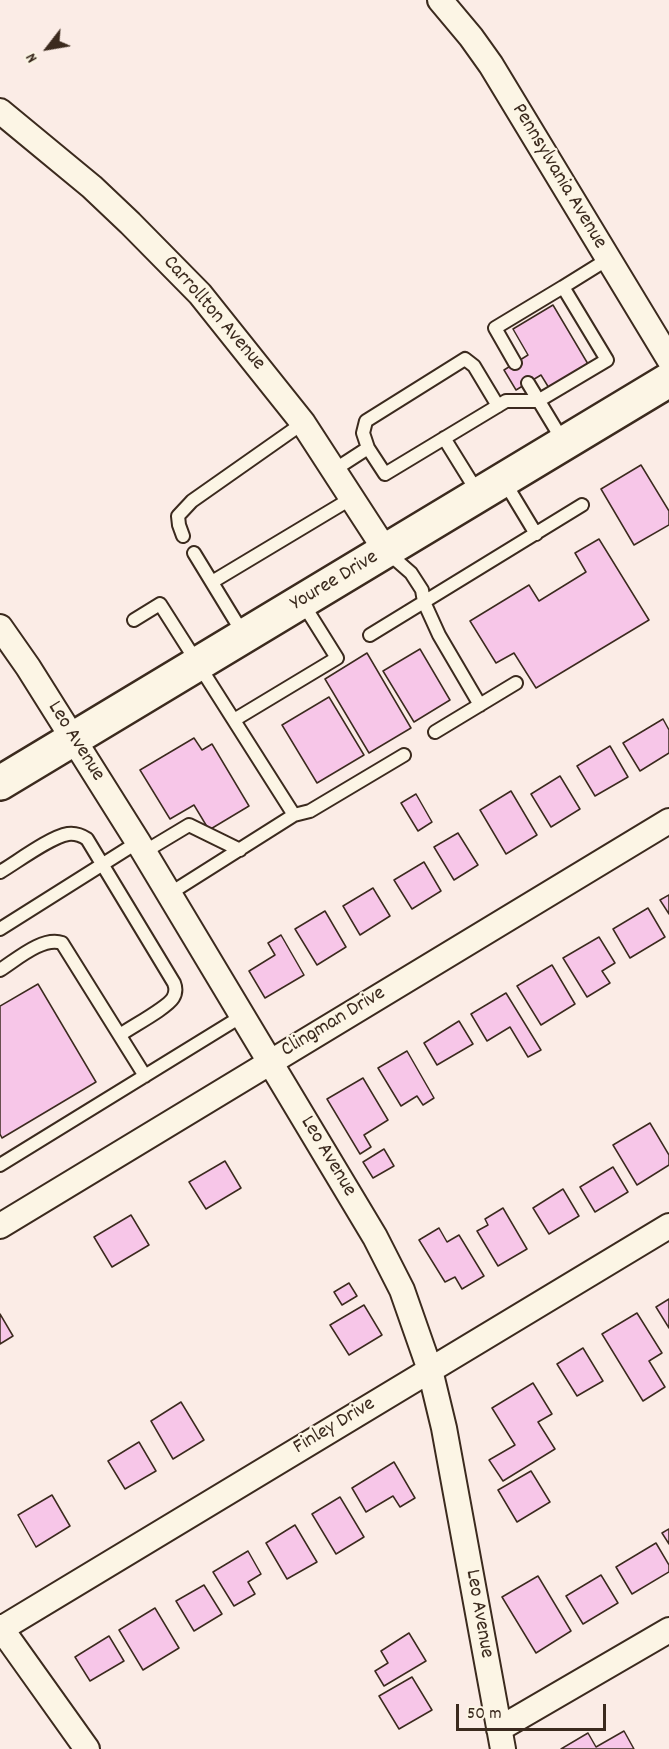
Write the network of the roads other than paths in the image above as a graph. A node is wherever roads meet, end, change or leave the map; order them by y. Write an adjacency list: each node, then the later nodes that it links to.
1 (440, 0): 3 (street, Pennsylvania Avenue)
2 (0, 111): 10 (street, Carrollton Avenue)
3 (608, 260): 4 (lane); 5 (street, Pennsylvania Avenue)
4 (563, 286): 6 (lane); 8 (lane)
5 (669, 359)
6 (514, 360)
7 (669, 380): 12 (main road, Youree Drive)
8 (531, 388): 9 (lane); 12 (lane)
9 (498, 406): 11 (lane); 13 (lane)
10 (303, 423): 14 (street, Carrollton Avenue); 18 (lane)
11 (444, 438): 13 (lane); 15 (lane)
12 (564, 443): 15 (main road, Youree Drive)
13 (368, 448): 14 (lane)
14 (334, 470): 16 (street, Carrollton Avenue)
15 (491, 488): 19 (lane); 20 (main road, Youree Drive)
16 (352, 498): 20 (street, Carrollton Avenue); 22 (lane)
17 (582, 506): 19 (lane)
18 (179, 534)
19 (536, 534): 24 (lane)
20 (386, 551): 23 (main road, Youree Drive); 24 (lane)
21 (189, 555): 22 (lane)
22 (212, 582): 28 (lane)
23 (302, 602): 28 (main road, Youree Drive); 32 (lane)
24 (424, 602): 27 (lane); 31 (lane)
25 (134, 620): 29 (lane)
26 (0, 627): 34 (street, Leo Avenue)
27 (370, 635)
28 (245, 636): 29 (main road, Youree Drive)
29 (199, 663): 32 (lane); 34 (main road, Youree Drive)
30 (516, 683): 31 (lane)
31 (480, 705): 33 (lane)
32 (234, 720): 37 (lane)
33 (435, 732)
34 (73, 739): 36 (main road, Youree Drive); 39 (street, Leo Avenue)
35 (404, 755): 37 (lane)
36 (0, 783)
37 (294, 815): 40 (lane)
38 (669, 821): 48 (street, Clingman Drive)
39 (141, 847): 40 (lane); 41 (lane); 43 (street, Leo Avenue)
40 (240, 850): 43 (lane)
41 (102, 864): 42 (lane); 44 (lane); 47 (lane)
42 (0, 872)
43 (169, 894): 46 (street, Leo Avenue)
44 (0, 929)
45 (0, 970): 47 (lane)
46 (242, 1016): 48 (street, Leo Avenue); 49 (lane)
47 (120, 1035): 49 (lane)
48 (270, 1062): 51 (street, Clingman Drive); 53 (street, Leo Avenue)
49 (145, 1076): 50 (lane)
50 (0, 1166)
51 (0, 1226)
52 (669, 1226): 53 (street, Finley Drive)
53 (430, 1370): 54 (street, Finley Drive); 56 (street, Leo Avenue)
54 (1, 1628): 57 (street)
55 (669, 1630): 56 (street)
56 (501, 1739)
57 (87, 1749)

